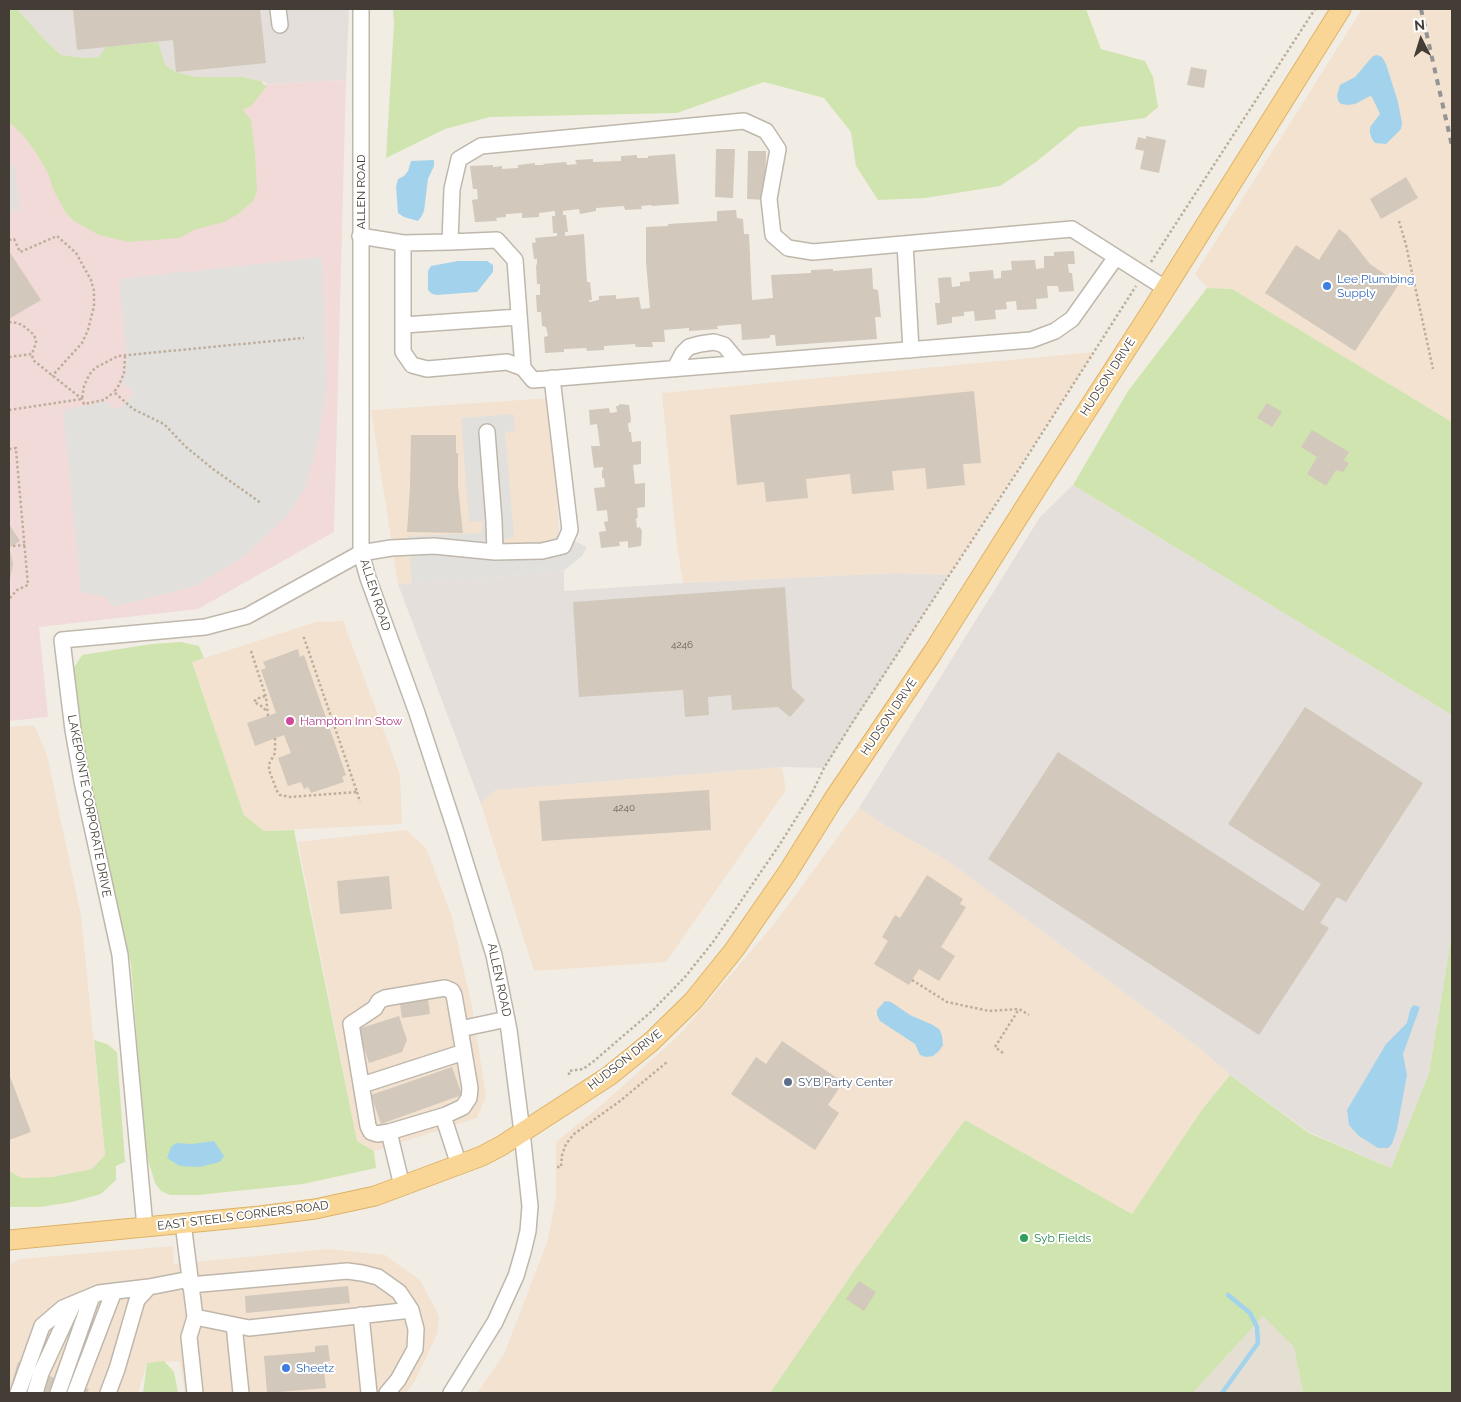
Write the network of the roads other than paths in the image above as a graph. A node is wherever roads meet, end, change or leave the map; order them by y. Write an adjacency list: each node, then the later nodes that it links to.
1 (278, 9): 4 (street)
2 (361, 9): 5 (street, ALLEN ROAD)
3 (1341, 9): 10 (main road, HUDSON DRIVE)
4 (280, 25)
5 (360, 236): 7 (street); 20 (street, ALLEN ROAD)
6 (450, 242): 7 (street); 8 (street); 11 (street)
7 (403, 243): 12 (street)
8 (905, 244): 9 (street); 13 (street)
9 (1116, 257): 10 (street); 13 (street)
10 (1165, 288): 27 (main road, HUDSON DRIVE)
11 (520, 317): 12 (street); 15 (street)
12 (404, 325): 15 (street)
13 (911, 350): 14 (street)
14 (739, 363): 16 (street); 16 (street)
15 (524, 368): 17 (street)
16 (675, 368): 17 (street)
17 (552, 378): 19 (street)
18 (486, 432): 19 (street)
19 (494, 552): 20 (street)
20 (361, 553): 21 (street, ALLEN ROAD); 31 (street, LAKEPOINTE CORPORATE DRIVE)
21 (507, 1019): 22 (street); 27 (street, ALLEN ROAD)
22 (460, 1029): 23 (street); 24 (street)
23 (464, 1052): 24 (street); 25 (street)
24 (362, 1084): 26 (street)
25 (442, 1116): 26 (street); 28 (street)
26 (389, 1132): 29 (street)
27 (522, 1132): 28 (main road, EAST STEELS CORNERS ROAD); 51 (street)
28 (460, 1165): 29 (main road, EAST STEELS CORNERS ROAD)
29 (402, 1186): 30 (main road, EAST STEELS CORNERS ROAD)
30 (183, 1223): 31 (main road, EAST STEELS CORNERS ROAD); 33 (street)
31 (145, 1227): 32 (main road, EAST STEELS CORNERS ROAD)
32 (9, 1240)
33 (190, 1282): 34 (street); 38 (street); 40 (street)
34 (149, 1287): 35 (street); 46 (street)
35 (114, 1292): 36 (street); 45 (street)
36 (92, 1296): 37 (street); 44 (street)
37 (72, 1304): 42 (street); 43 (street)
38 (411, 1310): 39 (street); 50 (street)
39 (361, 1315): 41 (street); 49 (street)
40 (195, 1316): 41 (street); 47 (street)
41 (234, 1325): 48 (street)
42 (18, 1393)
43 (35, 1393)
44 (58, 1393)
45 (75, 1393)
46 (108, 1393)
47 (195, 1393)
48 (241, 1393)
49 (369, 1393)
50 (387, 1393)
51 (451, 1393)

